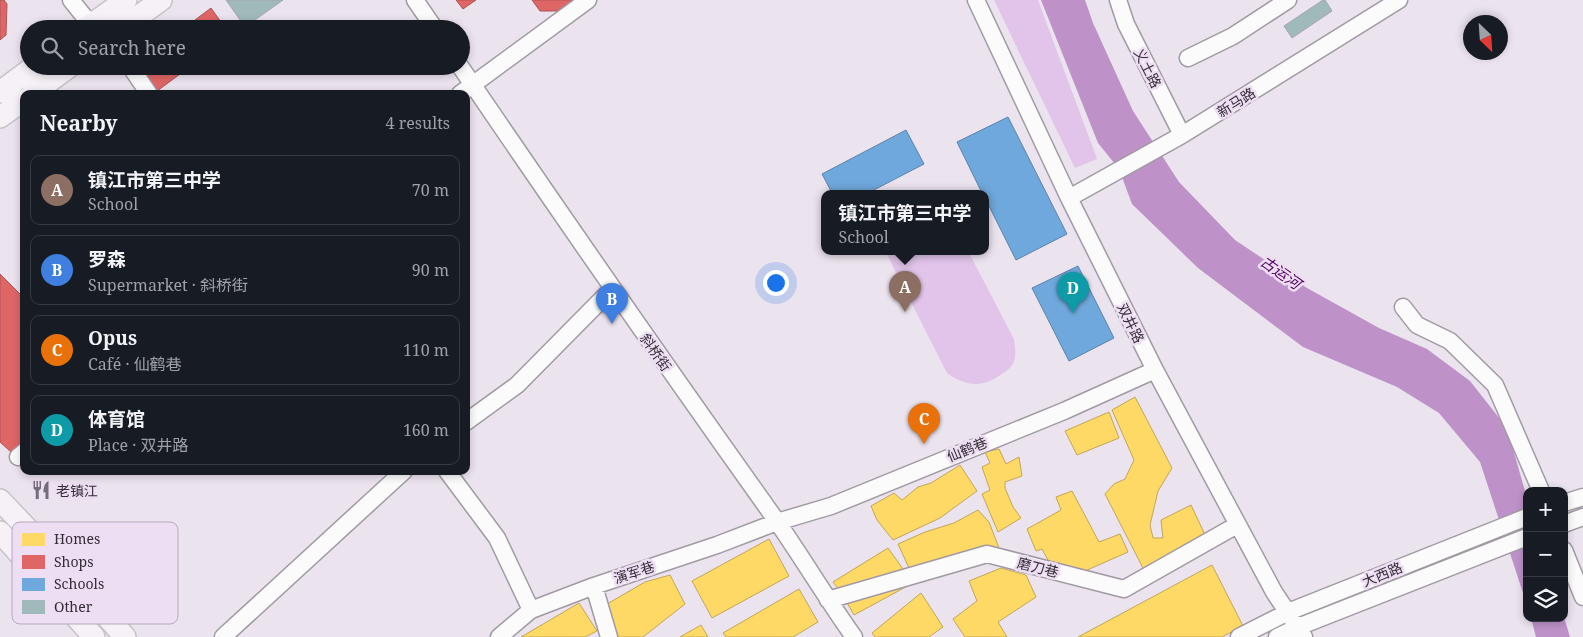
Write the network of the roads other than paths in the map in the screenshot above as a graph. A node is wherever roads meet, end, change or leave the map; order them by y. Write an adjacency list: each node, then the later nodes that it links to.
1 (71, 0): 10 (street)
2 (126, 0): 11 (main road)
3 (161, 0): 12 (main road)
4 (415, 0): 13 (street)
5 (588, 0): 19 (street)
6 (976, 0): 27 (street, 双井路)
7 (1118, 0): 26 (street, 义土路)
8 (1288, 0): 14 (street)
9 (1394, 1): 26 (street, 新马路)
10 (84, 20)
11 (98, 20)
12 (133, 20)
13 (429, 20)
14 (1188, 58)
15 (23, 75): 22 (main road)
16 (58, 75): 20 (main road)
17 (136, 75): 21 (street)
18 (463, 75): 19 (street, 斜桥街)
19 (467, 89)
20 (37, 90)
21 (146, 90)
22 (0, 92)
23 (470, 93): 28 (street, 斜桥街)
24 (20, 103): 25 (main road)
25 (0, 117)
26 (1182, 135): 27 (street, 新马路)
27 (1069, 198): 30 (street, 双井路)
28 (612, 289): 31 (street); 38 (street, 斜桥街)
29 (1403, 307): 34 (street)
30 (1155, 370): 38 (street, 仙鹤巷); 39 (street, 双井路)
31 (470, 419)
32 (400, 475): 54 (street)
33 (450, 475): 47 (street)
34 (1538, 487)
35 (0, 500): 37 (main road)
36 (1523, 518): 48 (street, 大西路)
37 (21, 522)
38 (777, 522): 44 (street, 演军巷); 46 (street, 斜桥街)
39 (1237, 525): 46 (street, 磨刀巷); 48 (street, 双井路)
40 (0, 532): 42 (main road)
41 (1523, 538): 51 (street, 大西路)
42 (12, 545)
43 (1568, 560): 45 (street)
44 (594, 586): 47 (street, 演军巷); 56 (street)
45 (1583, 596)
46 (828, 600): 57 (street, 斜桥街)
47 (531, 610): 55 (street, 演军巷)
48 (1288, 612): 51 (street, 双井路); 58 (street, 大西路)
49 (82, 624): 52 (main road)
50 (113, 624): 53 (main road)
51 (1301, 632): 59 (street, 大西路)
52 (94, 637)
53 (125, 637)
54 (223, 637)
55 (500, 637)
56 (609, 637)
57 (854, 637)
58 (1239, 637)
59 (1277, 637)

